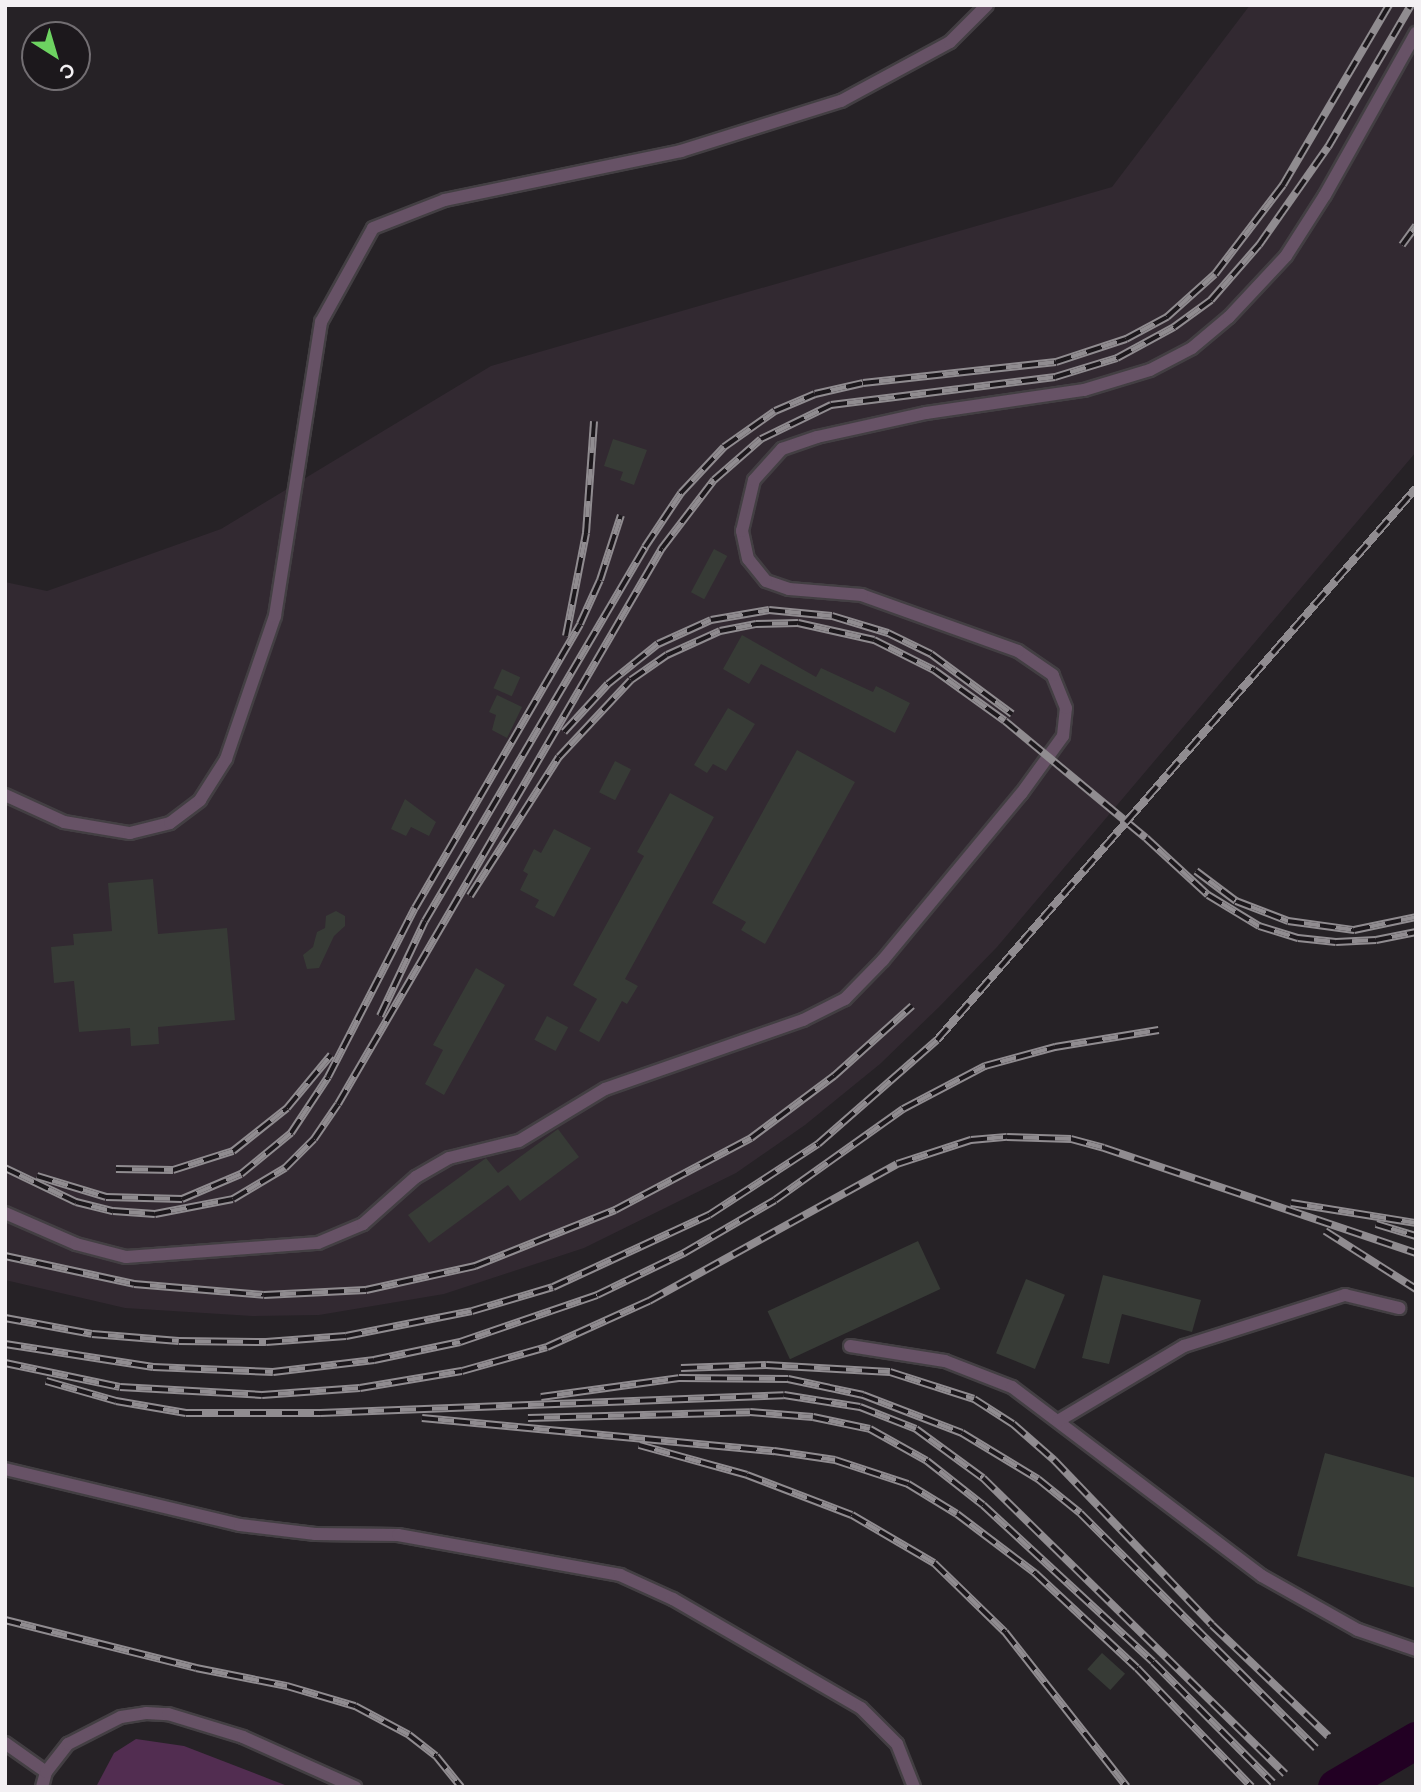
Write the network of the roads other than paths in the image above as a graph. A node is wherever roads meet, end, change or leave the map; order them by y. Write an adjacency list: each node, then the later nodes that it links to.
1 (987, 5): 3 (lane)
2 (1416, 33): 4 (lane)
3 (5, 795)
4 (5, 1213)
5 (1399, 1308): 7 (lane)
6 (850, 1346): 7 (lane)
7 (1058, 1421): 9 (lane)
8 (5, 1469): 14 (lane)
9 (1416, 1650)
10 (5, 1743): 11 (lane)
11 (46, 1772): 12 (lane); 13 (lane)
12 (42, 1787)
13 (355, 1787)
14 (914, 1787)

